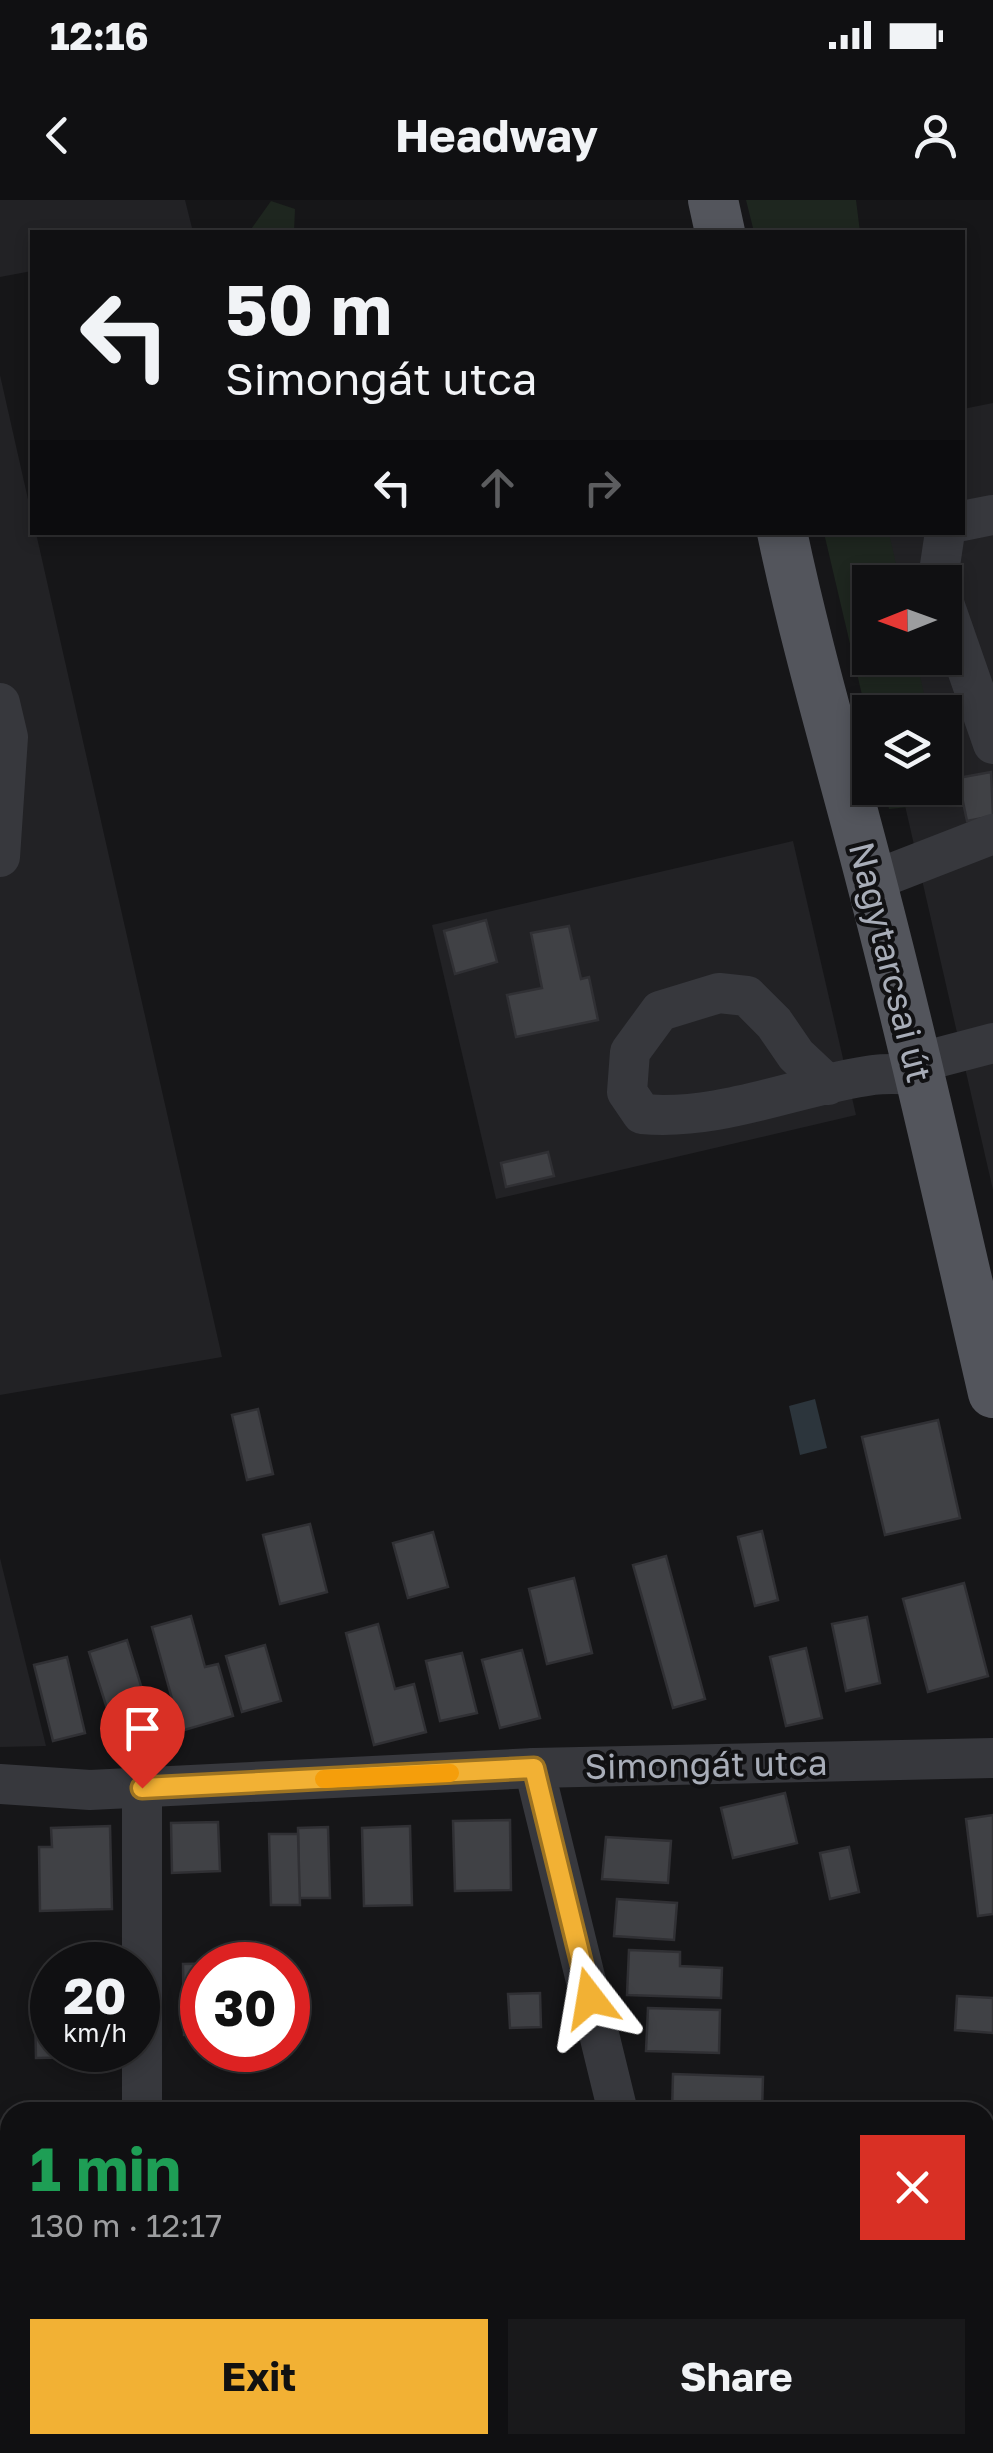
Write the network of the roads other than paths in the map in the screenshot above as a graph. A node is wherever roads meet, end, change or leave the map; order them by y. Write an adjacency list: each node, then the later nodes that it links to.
1 (713, 200): 2 (main road)
2 (720, 230)
3 (993, 515): 4 (street)
4 (965, 520)
5 (783, 535): 13 (main road, Nagytarcsai út)
6 (945, 535): 7 (street)
7 (941, 565)
8 (962, 655): 10 (street)
9 (0, 704): 12 (street)
10 (993, 744)
11 (993, 834): 13 (street)
12 (0, 857)
13 (872, 881): 15 (main road, Nagytarcsai út)
14 (993, 1044): 15 (street)
15 (918, 1069): 16 (street); 17 (main road, Nagytarcsai út)
16 (828, 1084): 16 (street)
17 (978, 1264): 18 (main road, Nagytarcsai út)
18 (993, 1393)
19 (993, 1758): 20 (street, Simongát utca)
20 (534, 1768): 22 (street, Simongát utca); 24 (street)
21 (0, 1784): 22 (street, Simongát utca)
22 (142, 1788): 23 (street)
23 (142, 2102)
24 (616, 2102)

